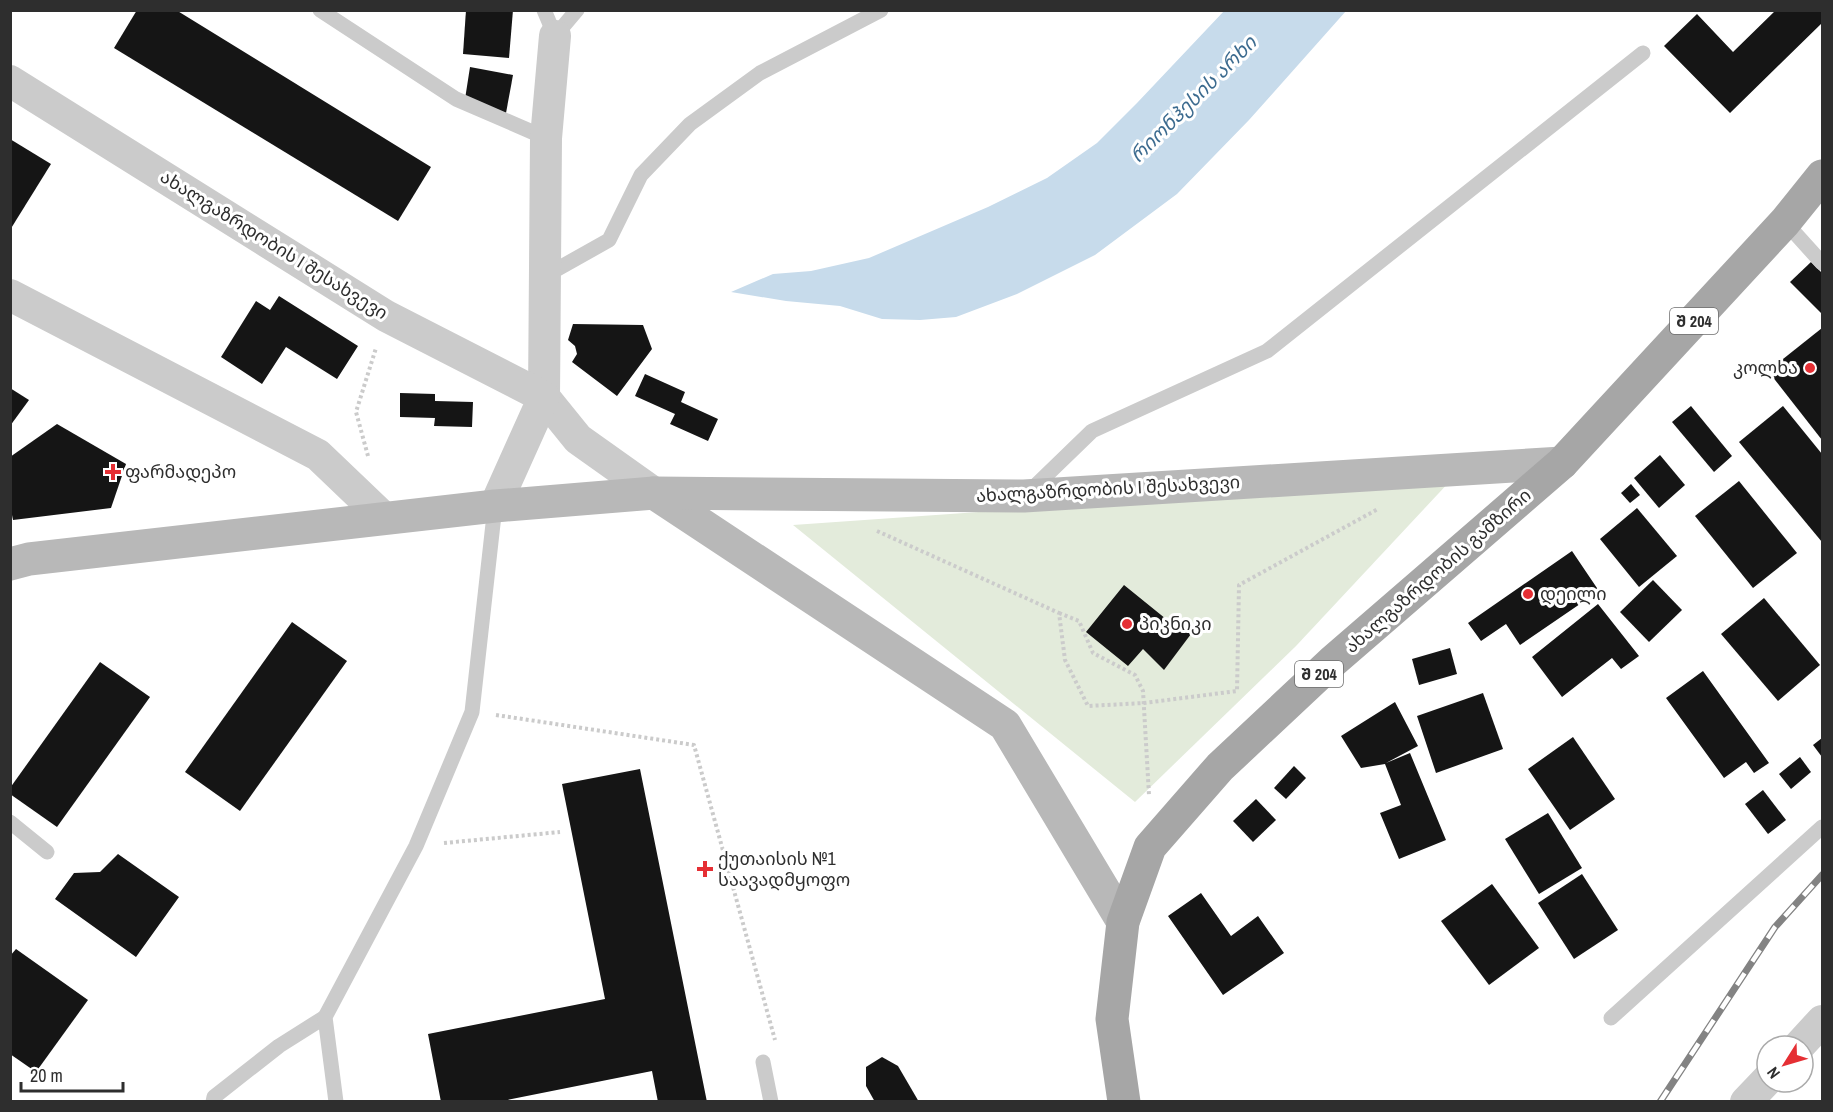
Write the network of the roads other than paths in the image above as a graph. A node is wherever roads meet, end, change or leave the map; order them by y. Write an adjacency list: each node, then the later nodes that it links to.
1 (320, 10): 7 (lane)
2 (577, 10): 4 (lane)
3 (881, 10): 11 (lane)
4 (550, 23): 7 (street)
5 (1643, 52): 16 (lane)
6 (10, 81): 13 (street, ახალგაზრდობის I შესახვევი)
7 (546, 138): 11 (street)
8 (1817, 191): 9 (main road, ახალგაზრდობის გამზირი / შ 204)
9 (1785, 222): 10 (lane); 14 (main road, ახალგაზრდობის გამზირი / შ 204)
10 (1822, 263)
11 (545, 276): 13 (street)
12 (10, 295): 18 (street)
13 (544, 397): 15 (street, ახალგაზრდობის I შესახვევი); 17 (street)
14 (1563, 464): 16 (street, ახალგაზრდობის I შესახვევი); 23 (main road, ახალგაზრდობის გამზირი / შ 204)
15 (654, 493): 16 (street, ახალგაზრდობის I შესახვევი); 17 (street, ახალგაზრდობის I შესახვევი); 23 (street, ახალგაზრდობის I შესახვევი)
16 (1024, 496)
17 (495, 506): 18 (street, ახალგაზრდობის I შესახვევი); 24 (lane)
18 (384, 518): 19 (street, ახალგაზრდობის I შესახვევი)
19 (10, 564)
20 (10, 822): 22 (lane)
21 (1822, 827): 25 (lane)
22 (47, 852)
23 (1123, 922): 32 (main road, ახალგაზრდობის გამზირი / შ 204)
24 (325, 1017): 29 (lane); 30 (lane)
25 (1611, 1017)
26 (1822, 1021): 27 (street)
27 (1810, 1034)
28 (763, 1062): 31 (lane)
29 (213, 1101)
30 (336, 1101)
31 (771, 1101)
32 (1124, 1101)

